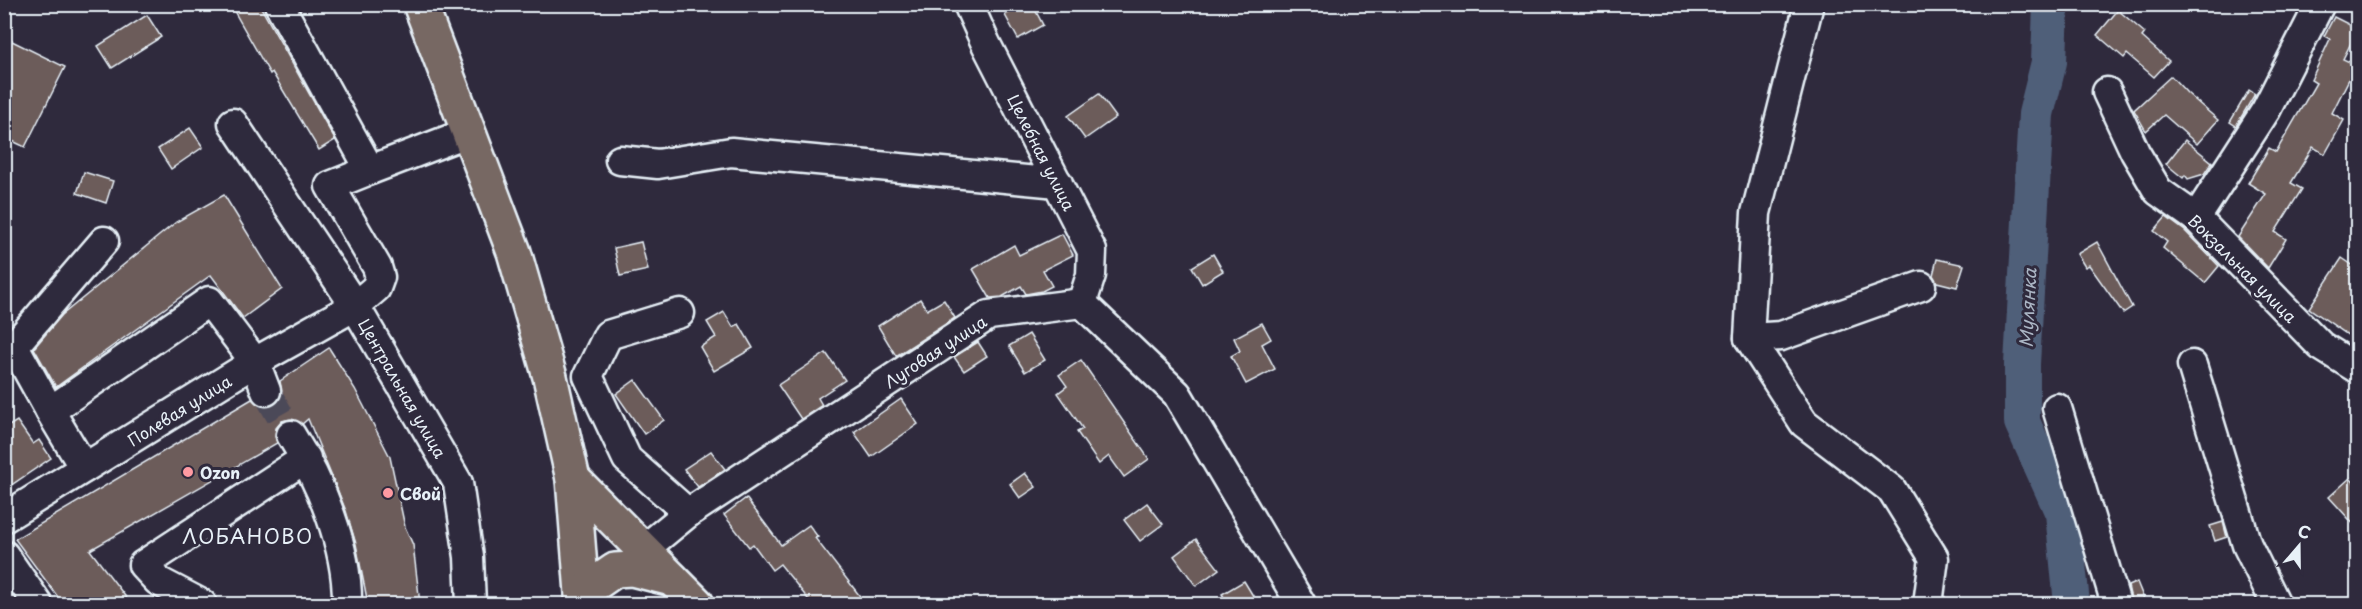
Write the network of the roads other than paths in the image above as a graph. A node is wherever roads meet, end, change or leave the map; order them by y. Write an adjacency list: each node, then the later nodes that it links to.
1 (279, 4): 10 (street)
2 (420, 4): 8 (main road)
3 (968, 4): 11 (street, Целебная улица)
4 (1809, 4): 18 (street)
5 (2320, 4): 12 (street)
6 (2107, 93): 12 (street, Вокзальная улица)
7 (232, 123): 16 (street)
8 (469, 132): 10 (street); 28 (main road)
9 (620, 159): 11 (street)
10 (370, 170): 16 (street, Центральная улица)
11 (1058, 183): 15 (street, Целебная улица)
12 (2196, 218): 21 (street, Вокзальная улица)
13 (104, 241): 24 (street)
14 (1921, 286): 18 (street)
15 (1082, 303): 29 (street, Луговая улица); 40 (street)
16 (355, 306): 19 (street, Полевая улица); 38 (street, Центральная улица)
17 (680, 313): 29 (street)
18 (1749, 338): 41 (street)
19 (255, 362): 22 (street); 24 (street); 27 (street, Полевая улица)
20 (2192, 365): 43 (street)
21 (2358, 369)
22 (266, 391)
23 (2057, 408): 42 (street)
24 (50, 411): 27 (street)
25 (291, 435): 26 (street)
26 (306, 458): 36 (street); 37 (street)
27 (84, 468): 30 (street, Полевая улица)
28 (573, 479): 31 (main road); 34 (main road)
29 (688, 513): 31 (street, Луговая улица)
30 (4, 518)
31 (643, 550): 33 (main road)
32 (4, 555): 35 (street)
33 (672, 579): 34 (main road); 39 (main road)
34 (582, 599)
35 (38, 604)
36 (202, 604)
37 (347, 604)
38 (471, 604)
39 (697, 604)
40 (1301, 604)
41 (1928, 604)
42 (2116, 604)
43 (2276, 604)

